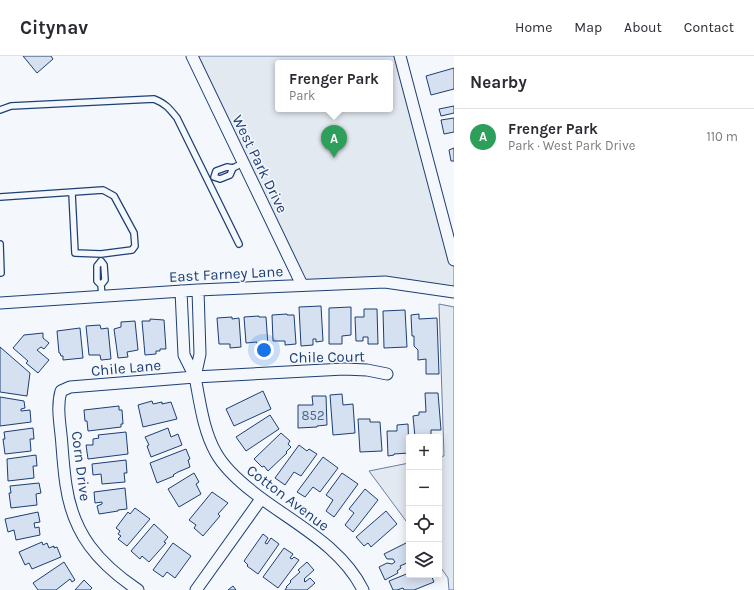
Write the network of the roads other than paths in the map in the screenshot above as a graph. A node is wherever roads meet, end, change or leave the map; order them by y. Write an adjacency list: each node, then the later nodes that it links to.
1 (192, 56): 4 (street, West Park Drive)
2 (400, 56): 10 (street)
3 (0, 110): 5 (lane)
4 (238, 166): 5 (lane); 13 (street, West Park Drive)
5 (208, 180): 9 (lane)
6 (72, 193): 7 (lane); 11 (lane); 11 (lane)
7 (0, 197)
8 (0, 244): 12 (lane)
9 (239, 244)
10 (453, 253)
11 (101, 254): 14 (lane)
12 (1, 273)
13 (302, 285): 15 (street, East Farney Lane); 17 (street, East Farney Lane)
14 (101, 290): 16 (street, East Farney Lane); 18 (street, East Farney Lane)
15 (198, 290): 16 (street, East Farney Lane); 20 (street, Cotton Avenue)
16 (181, 291): 20 (street, Cotton Avenue)
17 (454, 292)
18 (0, 303)
19 (387, 374): 20 (street, Chile Court)
20 (195, 377): 21 (street, Chile Lane); 22 (street, Cotton Avenue)
21 (61, 391): 23 (street, Corn Drive)
22 (261, 499): 24 (street); 25 (street, Cotton Avenue)
23 (138, 590)
24 (196, 590)
25 (363, 590)

